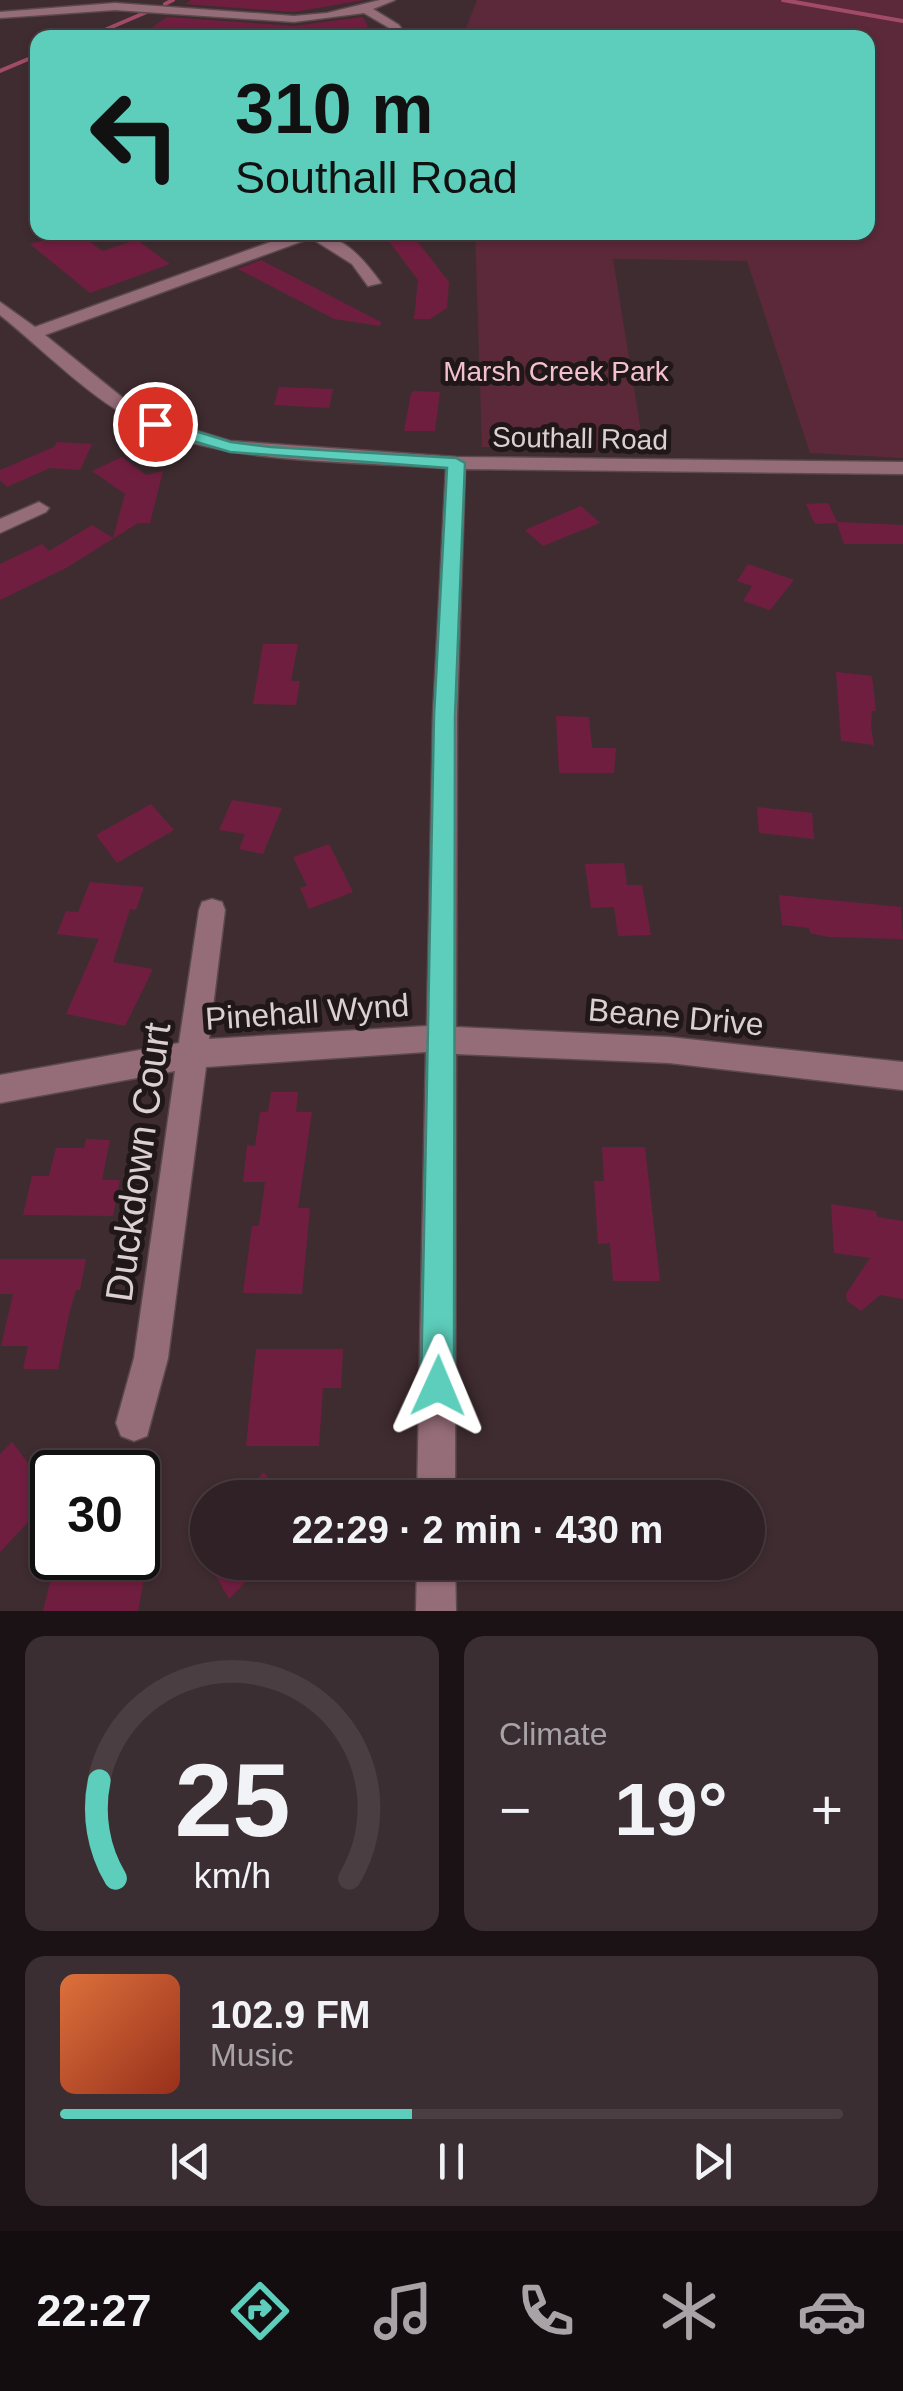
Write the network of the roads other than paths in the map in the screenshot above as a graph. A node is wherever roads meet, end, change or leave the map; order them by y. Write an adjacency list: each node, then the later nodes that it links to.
1 (390, 0): 3 (street)
2 (100, 3): 3 (street); 4 (street)
3 (365, 9): 5 (street)
4 (1, 17)
5 (398, 30)
6 (291, 240): 10 (street)
7 (325, 240): 8 (street)
8 (373, 283)
9 (0, 308): 10 (street, Southall Road)
10 (32, 334): 11 (street, Southall Road)
11 (456, 463): 12 (street, Southall Road); 16 (street)
12 (903, 468)
13 (40, 508): 14 (street)
14 (0, 527)
15 (212, 910): 17 (street, Duckdown Court)
16 (443, 1039): 17 (street, Pinehall Wynd); 18 (street, Beane Drive); 21 (street)
17 (194, 1054): 19 (street, Pinehall Wynd); 20 (street, Duckdown Court)
18 (903, 1076)
19 (0, 1089)
20 (134, 1422)
21 (436, 1480)
22 (436, 1580): 23 (street)
23 (436, 1611)

